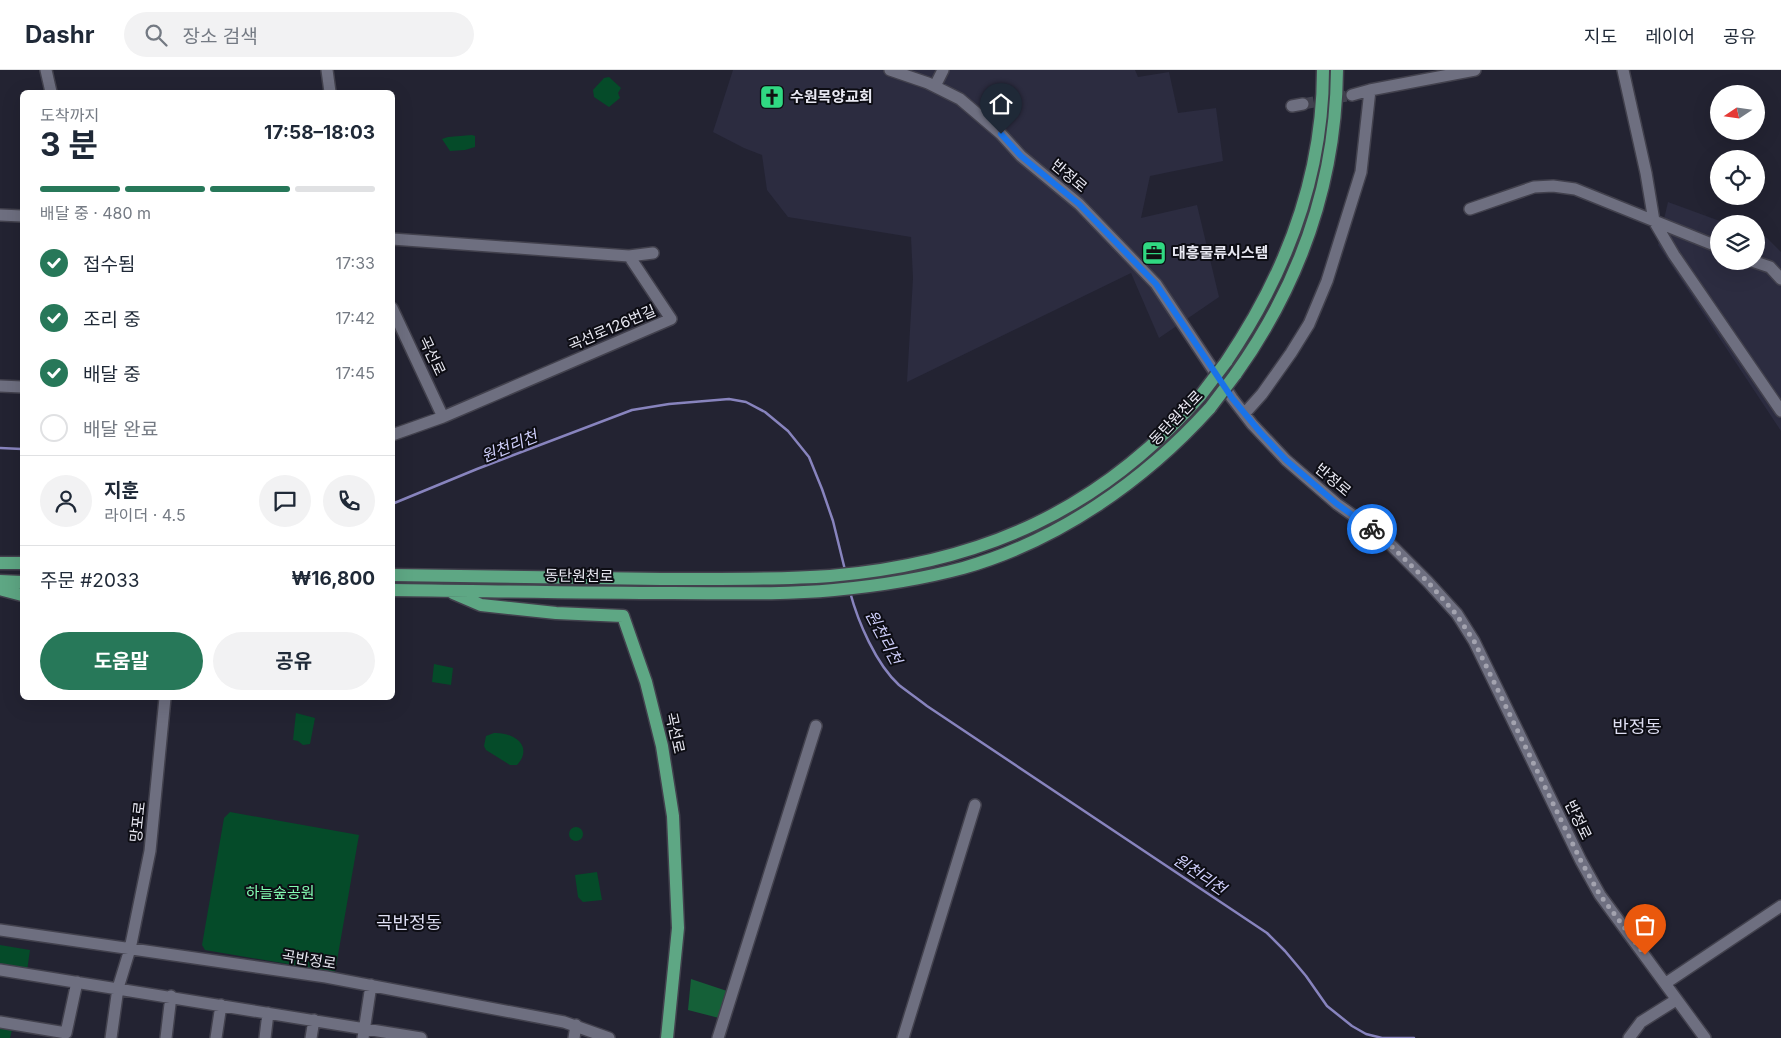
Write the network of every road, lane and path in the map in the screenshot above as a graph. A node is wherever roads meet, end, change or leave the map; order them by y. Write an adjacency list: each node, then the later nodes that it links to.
1 (46, 70): 10 (street)
2 (326, 70): 11 (street)
3 (890, 70): 9 (street, 반정로)
4 (943, 70): 9 (street)
5 (1322, 70): 35 (main road, 동탄원천로, bridge)
6 (1337, 70): 40 (main road, 동탄원천로, bridge)
7 (1474, 70): 12 (street)
8 (1623, 70): 17 (street)
9 (935, 86): 28 (street, 반정로)
10 (51, 90)
11 (330, 90)
12 (1370, 90): 13 (street); 28 (street)
13 (1352, 95)
14 (1470, 209): 17 (street)
15 (0, 215): 16 (street)
16 (20, 216)
17 (1654, 221): 19 (street); 27 (street)
18 (395, 239): 21 (street)
19 (1710, 244)
20 (653, 253): 21 (street)
21 (629, 256): 29 (street, 곡선로126번길)
22 (1765, 265): 23 (street)
23 (1781, 279)
24 (395, 314): 29 (street, 곡선로)
25 (0, 386): 26 (street)
26 (20, 387)
27 (1781, 411)
28 (1245, 413): 50 (street, 반정로)
29 (443, 417): 30 (street)
30 (395, 434)
31 (0, 563): 32 (main road)
32 (20, 563)
33 (0, 571): 34 (main road)
34 (20, 571)
35 (395, 575)
36 (20, 582): 37 (main road)
37 (1, 587): 38 (main road); 41 (main road)
38 (20, 590)
39 (395, 590): 40 (main road, 동탄원천로)
40 (448, 591): 71 (main road, 곡선로)
41 (20, 594)
42 (165, 700): 47 (street, 망포로)
43 (816, 726): 72 (street)
44 (975, 805): 73 (street)
45 (1781, 906): 50 (street)
46 (0, 930): 47 (street, 곡반정로)
47 (130, 949): 51 (street, 곡반정로); 52 (street, 망포로)
48 (0, 970): 49 (street)
49 (76, 982): 52 (street); 62 (street)
50 (1666, 983): 54 (street, 반정로)
51 (371, 985): 59 (street, 곡반정로); 60 (street)
52 (118, 988): 53 (street); 63 (street, 망포로)
53 (171, 996): 55 (street); 64 (street)
54 (1676, 1000): 61 (street); 74 (street, 반정로)
55 (221, 1005): 56 (street); 65 (street)
56 (268, 1013): 57 (street); 66 (street)
57 (314, 1020): 60 (street); 67 (street)
58 (0, 1022): 62 (street)
59 (576, 1025): 69 (street); 70 (street, 곡반정로)
60 (364, 1033): 68 (street)
61 (1632, 1034)
62 (66, 1036)
63 (111, 1038)
64 (166, 1038)
65 (216, 1038)
66 (265, 1038)
67 (311, 1038)
68 (418, 1038)
69 (574, 1038)
70 (609, 1038)
71 (667, 1038)
72 (718, 1038)
73 (903, 1038)
74 (1705, 1038)

